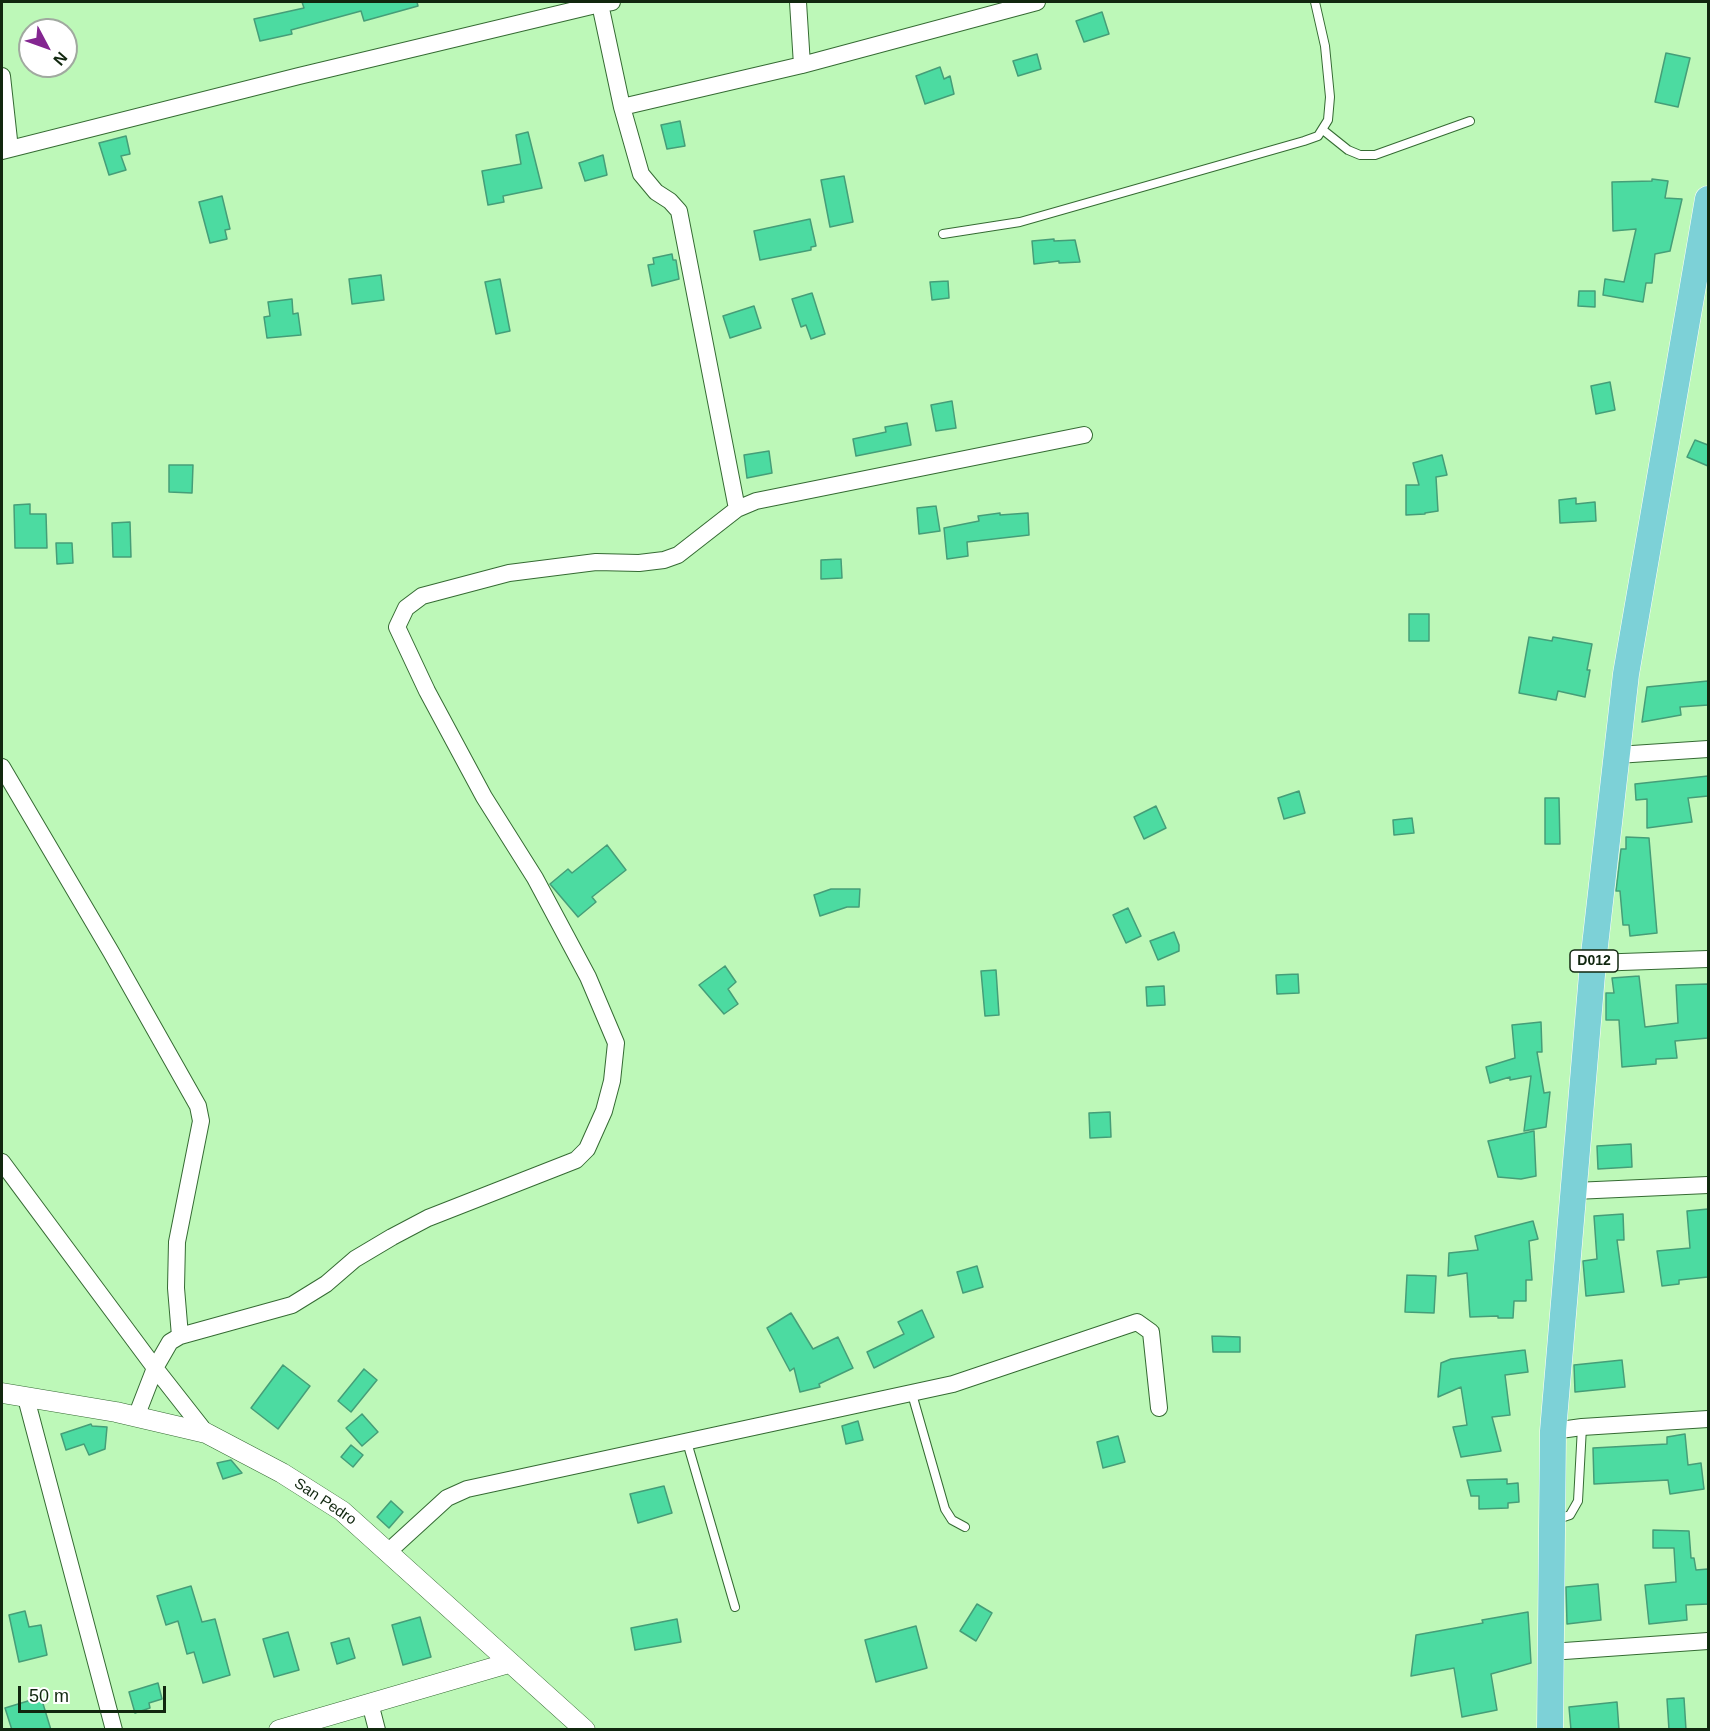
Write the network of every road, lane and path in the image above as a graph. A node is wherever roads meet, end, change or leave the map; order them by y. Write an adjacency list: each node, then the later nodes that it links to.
1 (798, 2): 5 (street)
2 (1037, 2): 5 (street)
3 (1315, 2): 9 (lane)
4 (606, 3): 7 (street); 10 (street)
5 (802, 65): 7 (street)
6 (2, 76): 10 (street)
7 (622, 107): 14 (street)
8 (1470, 121): 9 (lane)
9 (1323, 130): 12 (lane)
10 (6, 150)
11 (1708, 199): 16 (main road, D012)
12 (943, 234)
13 (1084, 435): 14 (street)
14 (737, 509): 23 (street)
15 (1708, 749): 16 (street)
16 (1617, 754): 19 (main road, D012)
17 (2, 767): 23 (street)
18 (1708, 959): 19 (street)
19 (1593, 963): 22 (main road, D012)
20 (2, 1162): 24 (street)
21 (1708, 1185): 22 (street)
22 (1574, 1191): 32 (main road, D012)
23 (180, 1336): 24 (street)
24 (155, 1368): 29 (street); 33 (street)
25 (2, 1394): 27 (street, San Pedro)
26 (912, 1394): 28 (street); 34 (street); 36 (lane)
27 (26, 1398): 29 (street, San Pedro); 43 (street)
28 (1159, 1408)
29 (136, 1417): 33 (street, San Pedro)
30 (1708, 1419): 31 (street)
31 (1582, 1427): 32 (street); 35 (lane)
32 (1553, 1431): 35 (main road, D012)
33 (206, 1433): 37 (street, San Pedro)
34 (687, 1442): 37 (street); 38 (lane)
35 (1551, 1521): 40 (main road, D012)
36 (965, 1527)
37 (389, 1551): 41 (street, San Pedro)
38 (735, 1607)
39 (1708, 1641): 40 (street)
40 (1550, 1652): 47 (main road, D012)
41 (509, 1663): 42 (street); 46 (street, San Pedro)
42 (370, 1703): 44 (street); 45 (street)
43 (114, 1730)
44 (279, 1730)
45 (377, 1730)
46 (585, 1730)
47 (1550, 1730)

